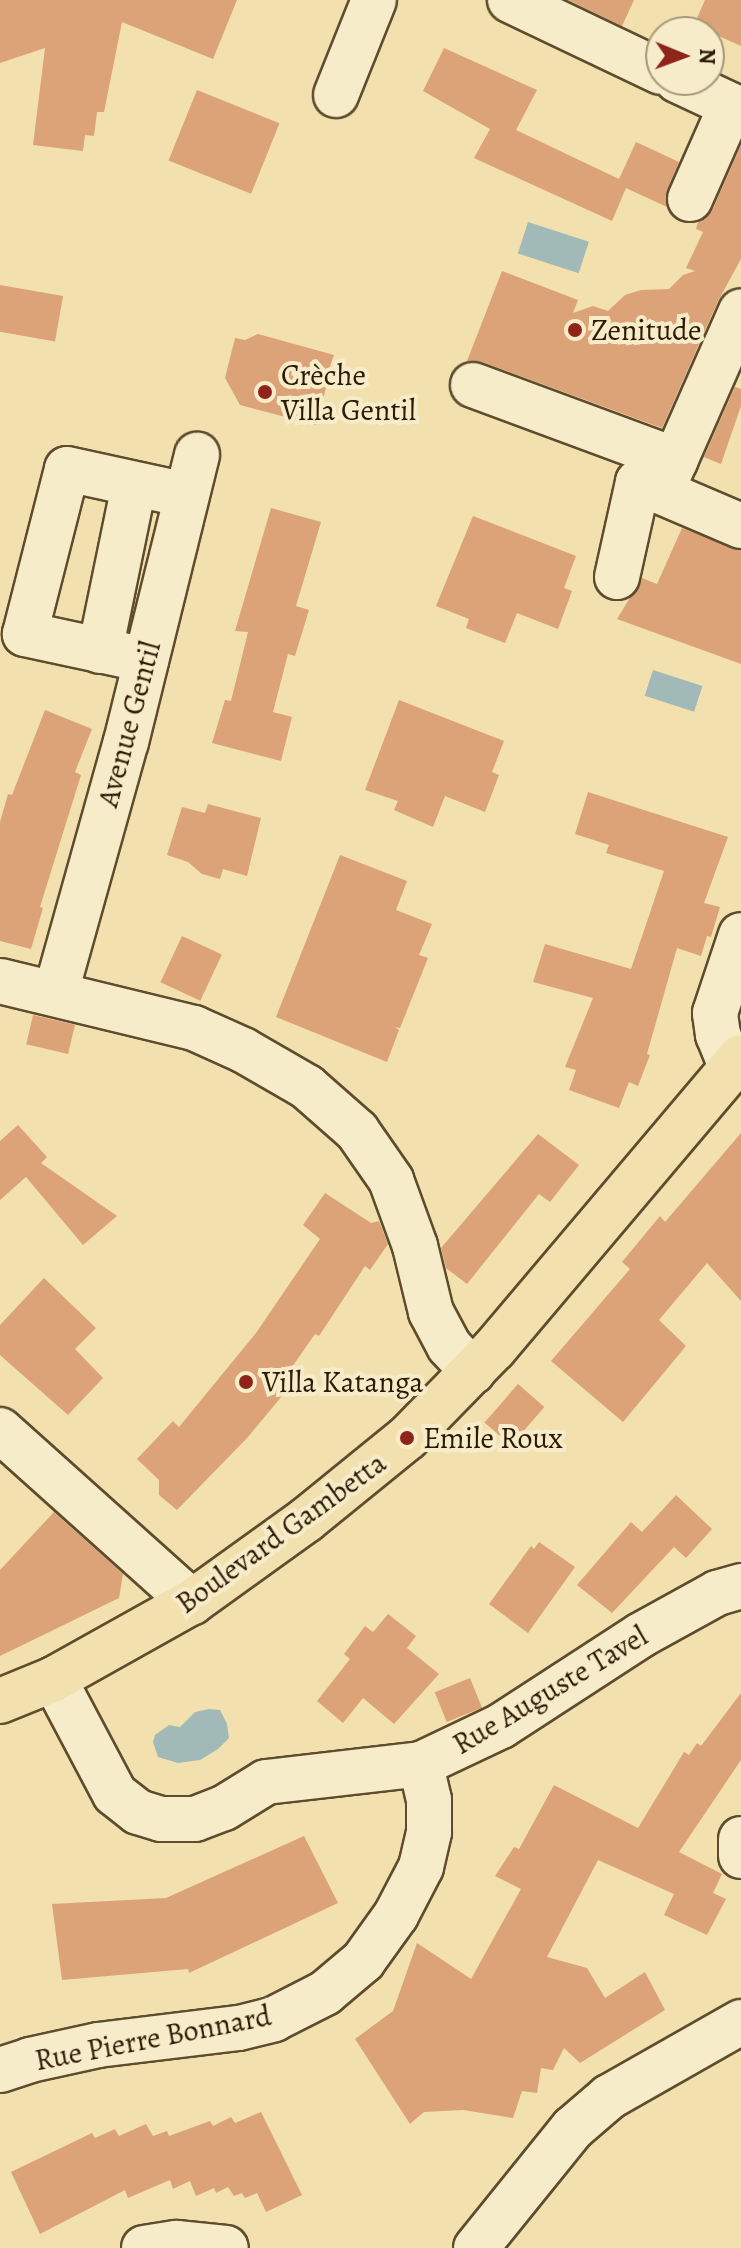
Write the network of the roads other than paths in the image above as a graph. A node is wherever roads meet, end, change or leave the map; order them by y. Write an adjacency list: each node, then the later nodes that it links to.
1 (374, 0): 4 (street)
2 (510, 0): 3 (street)
3 (645, 64)
4 (336, 95)
5 (711, 96): 6 (street)
6 (736, 108): 7 (street)
7 (690, 199)
8 (741, 311): 10 (street)
9 (473, 385): 10 (street)
10 (668, 476): 12 (street); 13 (street)
11 (134, 485): 14 (street); 14 (street); 15 (street, Avenue Gentil)
12 (741, 526)
13 (617, 577)
14 (100, 651): 15 (street)
15 (146, 660): 18 (street, Avenue Gentil)
16 (741, 935): 19 (street)
17 (0, 981): 18 (street)
18 (56, 992): 20 (street)
19 (736, 1063): 20 (main road, Boulevard Gambetta)
20 (473, 1372): 23 (main road, Boulevard Gambetta)
21 (0, 1430): 23 (street)
22 (741, 1586): 26 (street, Rue Auguste Tavel)
23 (192, 1602): 24 (main road, Boulevard Gambetta)
24 (54, 1679): 25 (main road, Boulevard Gambetta); 26 (street, Rue Auguste Tavel)
25 (0, 1701)
26 (421, 1764): 30 (street, Rue Pierre Bonnard)
27 (741, 1839): 28 (street)
28 (741, 1856)
29 (741, 2022): 33 (street)
30 (0, 2070)
31 (144, 2248): 32 (street)
32 (226, 2248)
33 (476, 2248)

